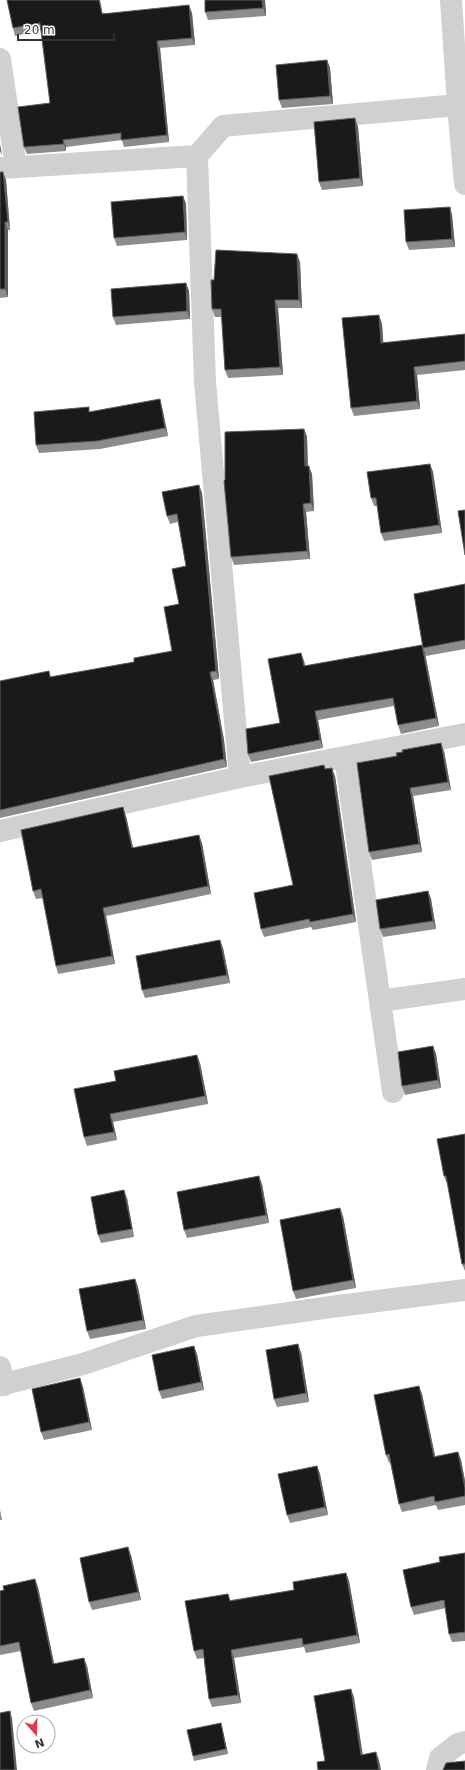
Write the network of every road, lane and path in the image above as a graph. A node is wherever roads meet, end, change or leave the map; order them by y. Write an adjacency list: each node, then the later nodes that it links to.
1 (451, 0): 3 (street)
2 (0, 59): 5 (street)
3 (458, 105): 4 (street); 6 (street)
4 (197, 156): 5 (street); 9 (street)
5 (8, 168)
6 (465, 184)
7 (465, 734): 8 (street)
8 (345, 757): 9 (street); 12 (street)
9 (240, 777): 10 (street)
10 (0, 831)
11 (465, 989): 12 (street)
12 (380, 1001): 13 (street)
13 (393, 1092)
14 (465, 1290): 15 (street)
15 (1, 1379)
16 (465, 1742): 17 (street)
17 (437, 1770)

